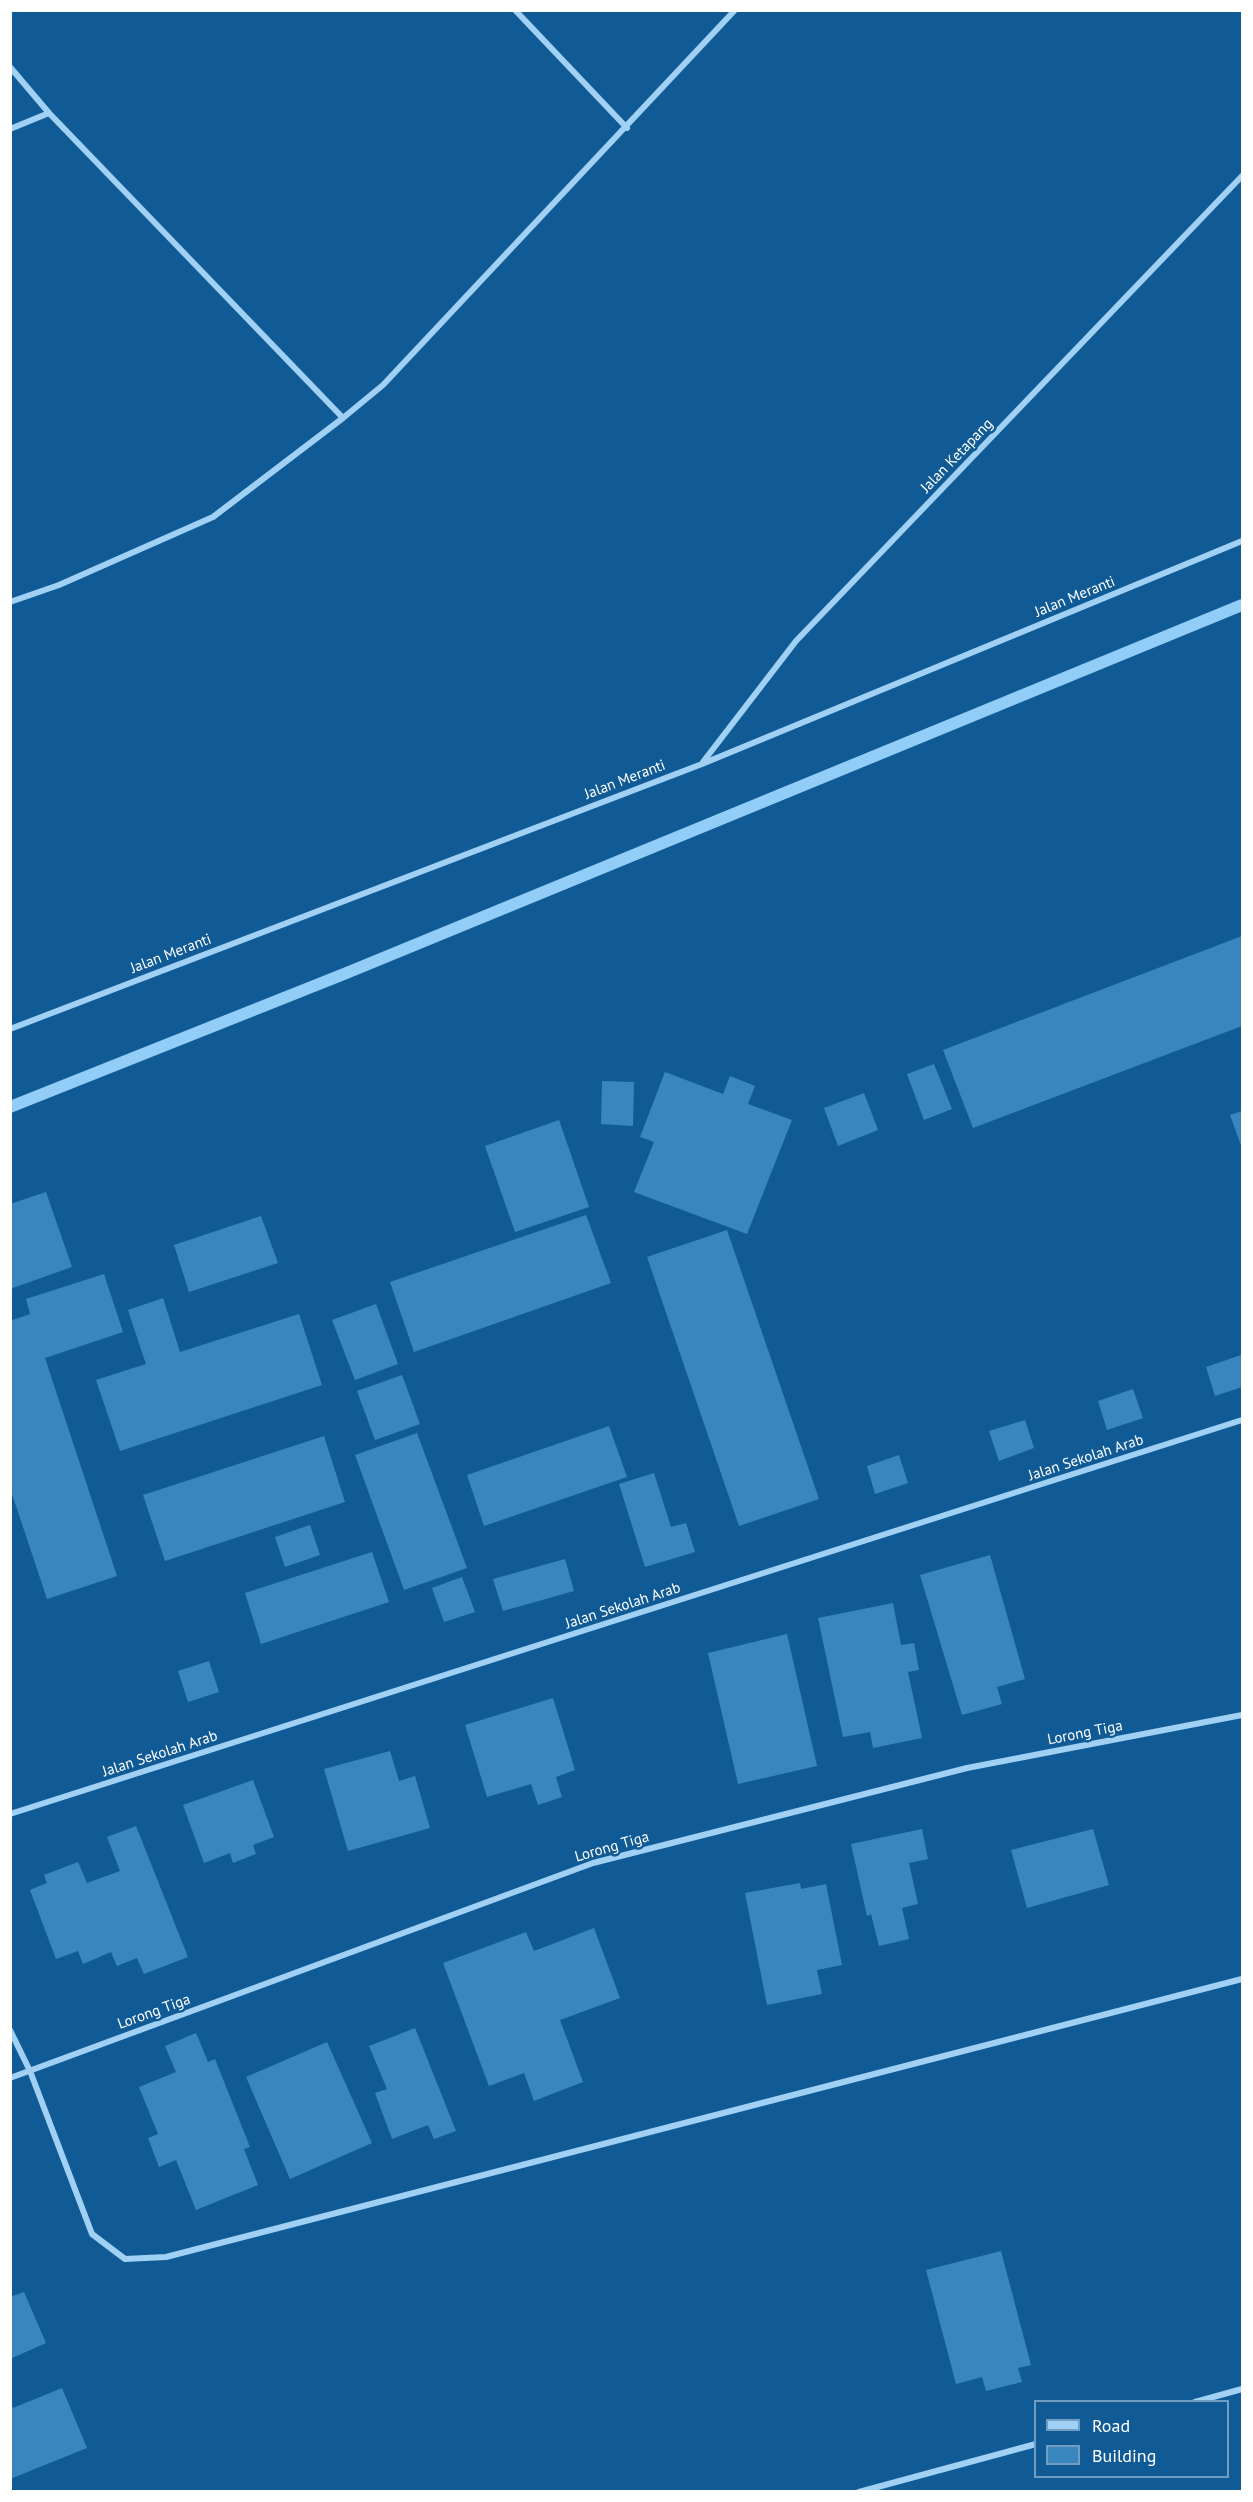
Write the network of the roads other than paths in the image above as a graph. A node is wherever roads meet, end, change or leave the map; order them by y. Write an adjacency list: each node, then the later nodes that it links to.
1 (515, 10): 5 (street)
2 (735, 10): 5 (street)
3 (10, 67): 4 (street)
4 (49, 114): 6 (street); 8 (street)
5 (627, 128): 8 (street)
6 (10, 129)
7 (1242, 176): 11 (street, Jalan Ketapang)
8 (343, 417): 10 (street)
9 (1242, 541): 11 (street, Jalan Meranti)
10 (10, 602)
11 (702, 764): 12 (street, Jalan Meranti)
12 (10, 1029)
13 (1242, 1420): 15 (street, Jalan Sekolah Arab)
14 (1242, 1715): 18 (street, Lorong Tiga)
15 (10, 1814)
16 (1242, 1979): 18 (street)
17 (10, 2030): 18 (street)
18 (30, 2071): 19 (street, Lorong Tiga)
19 (10, 2078)
20 (1242, 2389): 21 (street)
21 (1202, 2400)
22 (1034, 2444): 23 (street)
23 (860, 2492)

